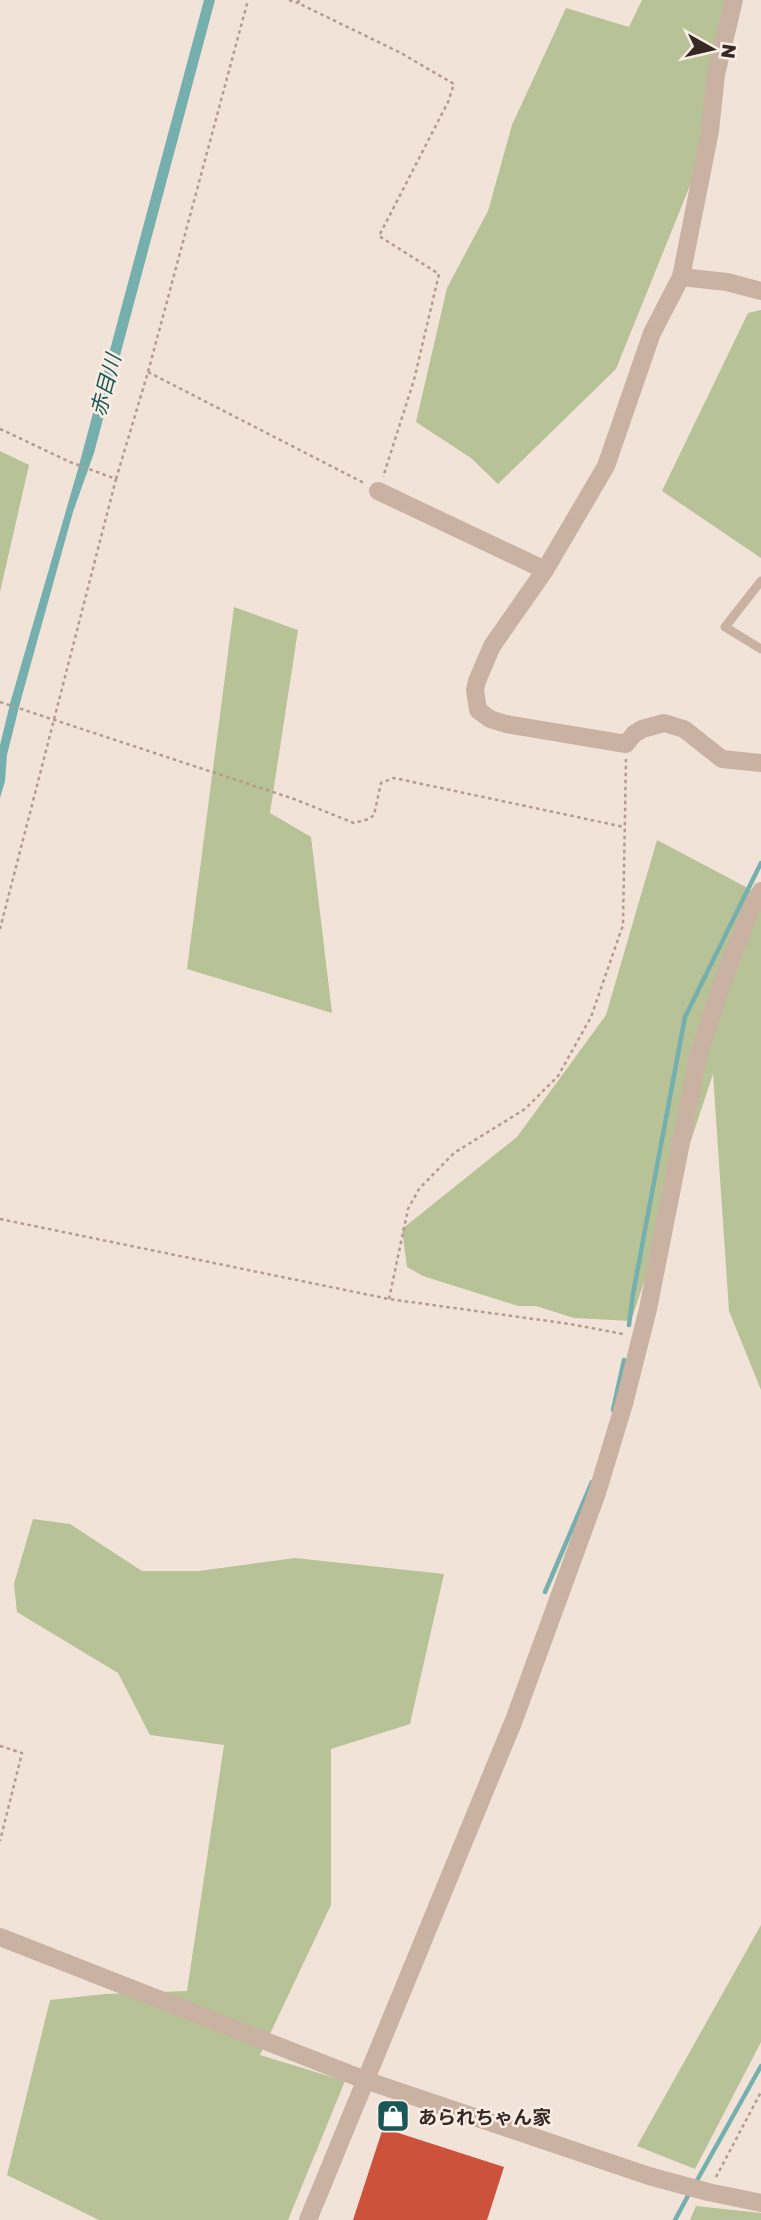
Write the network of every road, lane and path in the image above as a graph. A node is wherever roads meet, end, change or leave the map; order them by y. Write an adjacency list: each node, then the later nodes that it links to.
1 (248, 0): 7 (path)
2 (289, 0): 4 (path)
3 (734, 0): 5 (street)
4 (299, 1): 10 (path)
5 (681, 277): 6 (street); 11 (street)
6 (761, 291)
7 (148, 372): 9 (path); 10 (path)
8 (0, 429): 9 (path)
9 (116, 479): 15 (path)
10 (379, 491): 11 (street)
11 (545, 570): 16 (street)
12 (761, 581): 13 (lane)
13 (761, 649)
14 (0, 702): 15 (path)
15 (55, 719): 18 (path); 20 (path)
16 (626, 744): 17 (street); 18 (path)
17 (761, 763)
18 (624, 827): 22 (path)
19 (761, 891): 23 (street)
20 (0, 929)
21 (0, 1219): 22 (path)
22 (389, 1299): 23 (path)
23 (640, 1337): 27 (street)
24 (0, 1746): 25 (path)
25 (0, 1841)
26 (0, 1937): 27 (street)
27 (365, 2080): 29 (street); 31 (street)
28 (761, 2092): 29 (path)
29 (708, 2192): 30 (street)
30 (761, 2203)
31 (308, 2220)

